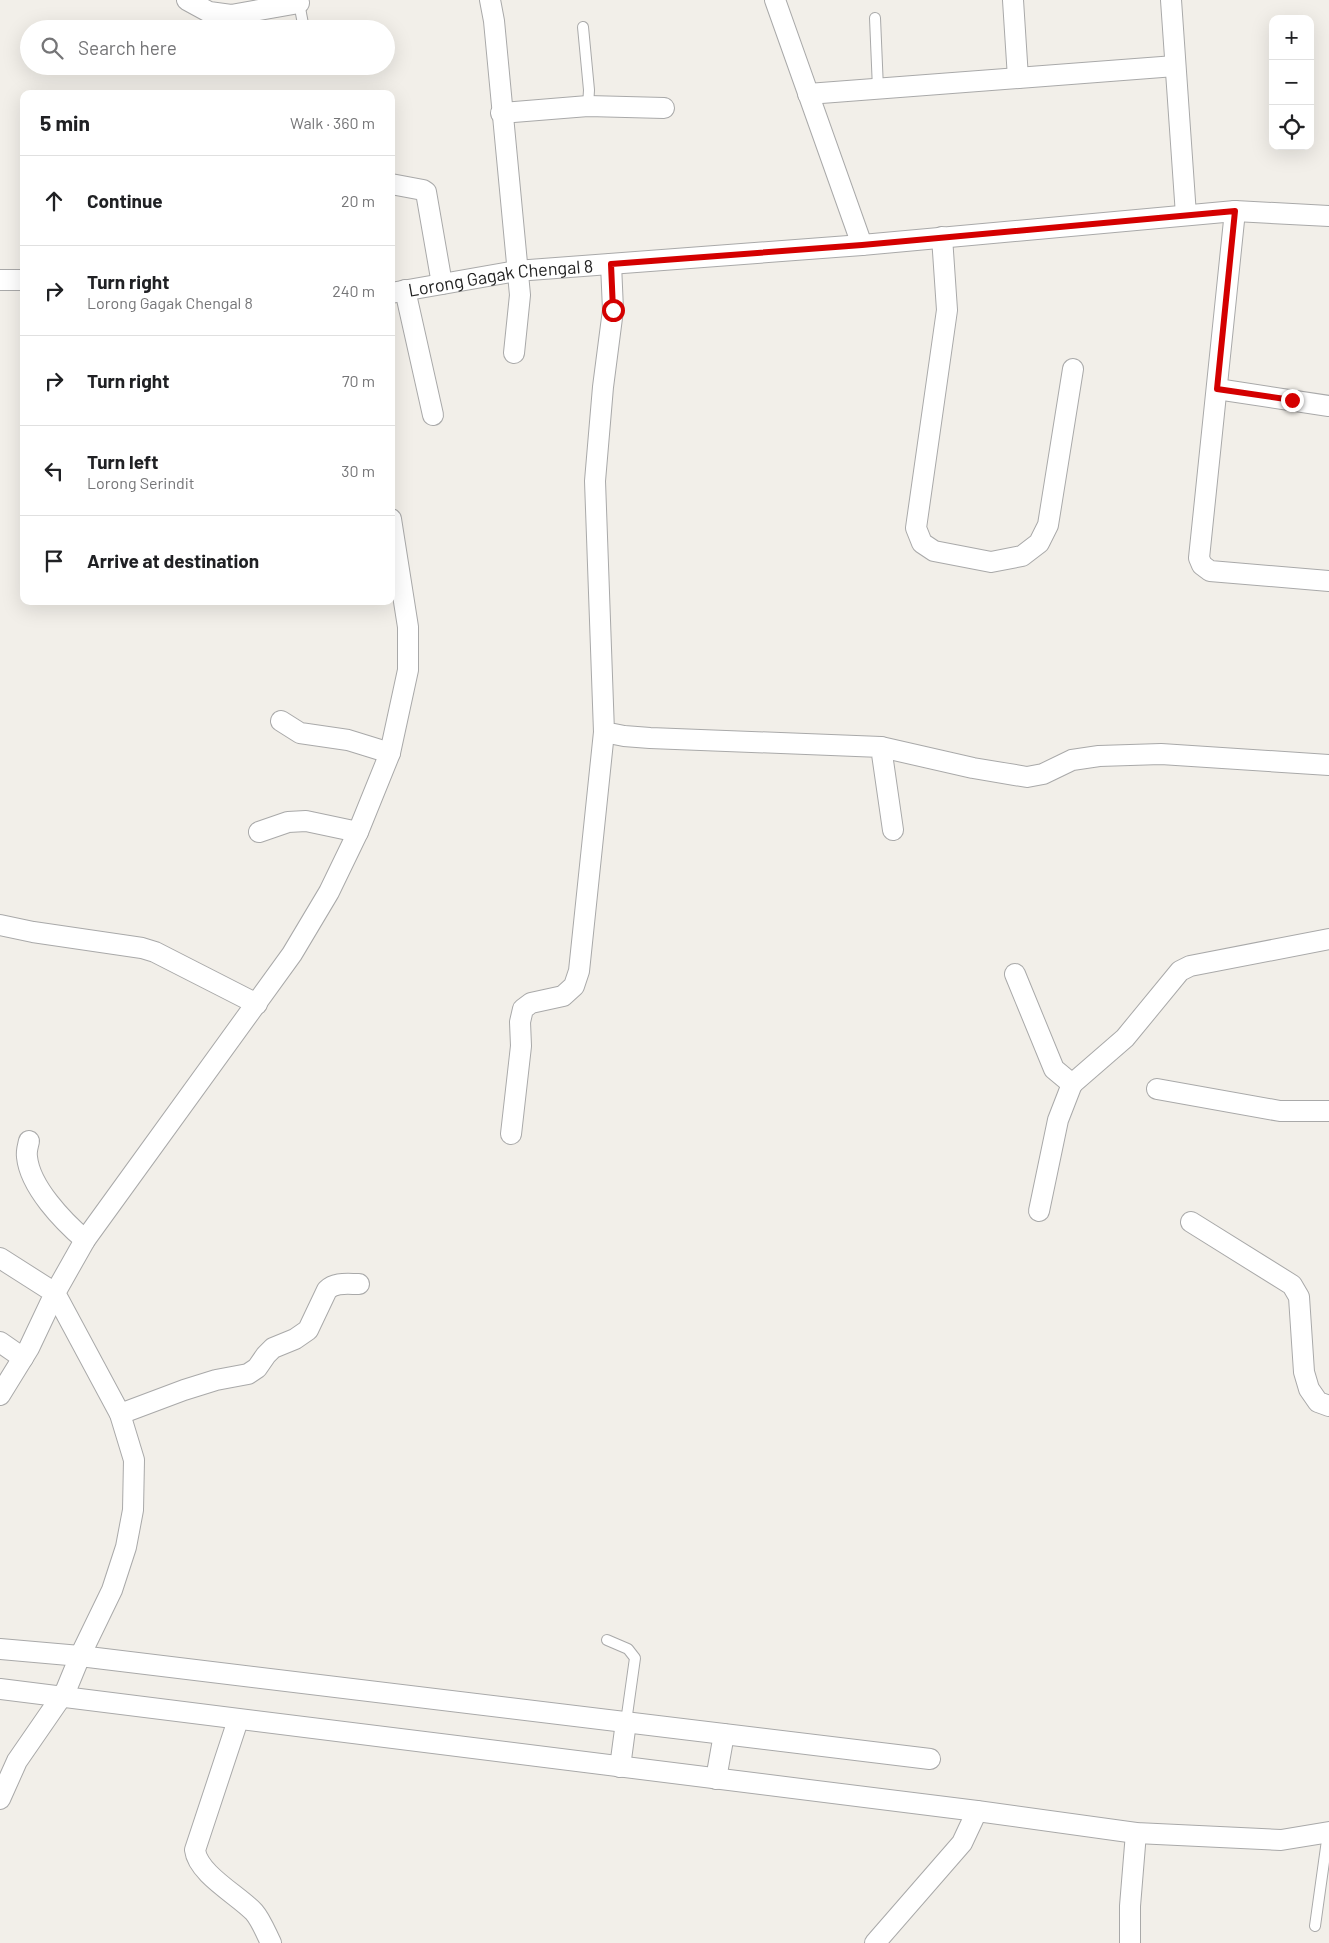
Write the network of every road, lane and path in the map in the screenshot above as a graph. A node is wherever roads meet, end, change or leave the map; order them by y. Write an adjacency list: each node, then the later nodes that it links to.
1 (187, 0): 6 (street)
2 (490, 0): 16 (street)
3 (775, 0): 13 (street)
4 (1013, 0): 11 (street)
5 (1171, 0): 10 (street)
6 (299, 2): 8 (lane)
7 (875, 18): 12 (lane)
8 (302, 20)
9 (584, 27): 14 (lane)
10 (1176, 66): 11 (street); 19 (street)
11 (1018, 78): 12 (street)
12 (878, 89): 13 (street)
13 (808, 94): 22 (street)
14 (588, 106): 15 (street); 16 (street)
15 (664, 108)
16 (501, 113): 24 (street)
17 (395, 185): 27 (street)
18 (1235, 211): 19 (street, Lorong Gagak Chengal 8); 20 (street, Lorong Gagak Chengal 8); 31 (street)
19 (1186, 215): 21 (street, Lorong Gagak Chengal 8)
20 (1329, 216)
21 (942, 237): 22 (street, Lorong Gagak Chengal 8); 30 (street)
22 (862, 245): 23 (street, Lorong Gagak Chengal 8)
23 (611, 264): 24 (street, Lorong Gagak Chengal 8); 37 (street)
24 (516, 271): 27 (street, Lorong Gagak Chengal 8); 29 (street)
25 (0, 280): 26 (street)
26 (20, 280)
27 (442, 284): 28 (street, Lorong Gagak Chengal 8)
28 (398, 291): 33 (street)
29 (514, 353)
30 (1073, 368)
31 (1217, 389): 32 (street); 35 (street)
32 (1329, 406)
33 (433, 415)
34 (395, 544): 39 (street)
35 (1329, 581)
36 (281, 721): 39 (street)
37 (604, 732): 38 (street); 51 (street)
38 (881, 747): 40 (street); 41 (street)
39 (390, 752): 43 (street)
40 (1329, 765)
41 (893, 830)
42 (259, 832): 43 (street)
43 (358, 832): 47 (street)
44 (0, 925): 47 (street)
45 (1329, 939): 48 (street)
46 (1015, 974): 48 (street)
47 (257, 1004): 55 (street)
48 (1072, 1084): 53 (street)
49 (1157, 1089): 50 (street)
50 (1329, 1111)
51 (511, 1134)
52 (29, 1141): 55 (street)
53 (1039, 1211)
54 (1191, 1222): 62 (street)
55 (86, 1240): 58 (street)
56 (0, 1258): 58 (street)
57 (359, 1284): 63 (street)
58 (55, 1293): 60 (street); 63 (street)
59 (0, 1342): 60 (street)
60 (23, 1358): 61 (street)
61 (0, 1395)
62 (1329, 1406)
63 (120, 1414): 66 (street)
64 (607, 1640): 70 (lane)
65 (0, 1649): 66 (street)
66 (80, 1659): 68 (street); 70 (street)
67 (0, 1690): 68 (street)
68 (64, 1694): 69 (street); 75 (street)
69 (238, 1720): 73 (street); 80 (street)
70 (626, 1722): 71 (street); 73 (street)
71 (724, 1734): 72 (street); 74 (street)
72 (930, 1759)
73 (620, 1767): 74 (street)
74 (716, 1779): 76 (street)
75 (0, 1799)
76 (977, 1811): 77 (street); 81 (street)
77 (1136, 1833): 78 (street); 82 (street)
78 (1329, 1833): 79 (lane)
79 (1315, 1926)
80 (271, 1943)
81 (875, 1943)
82 (1130, 1943)

